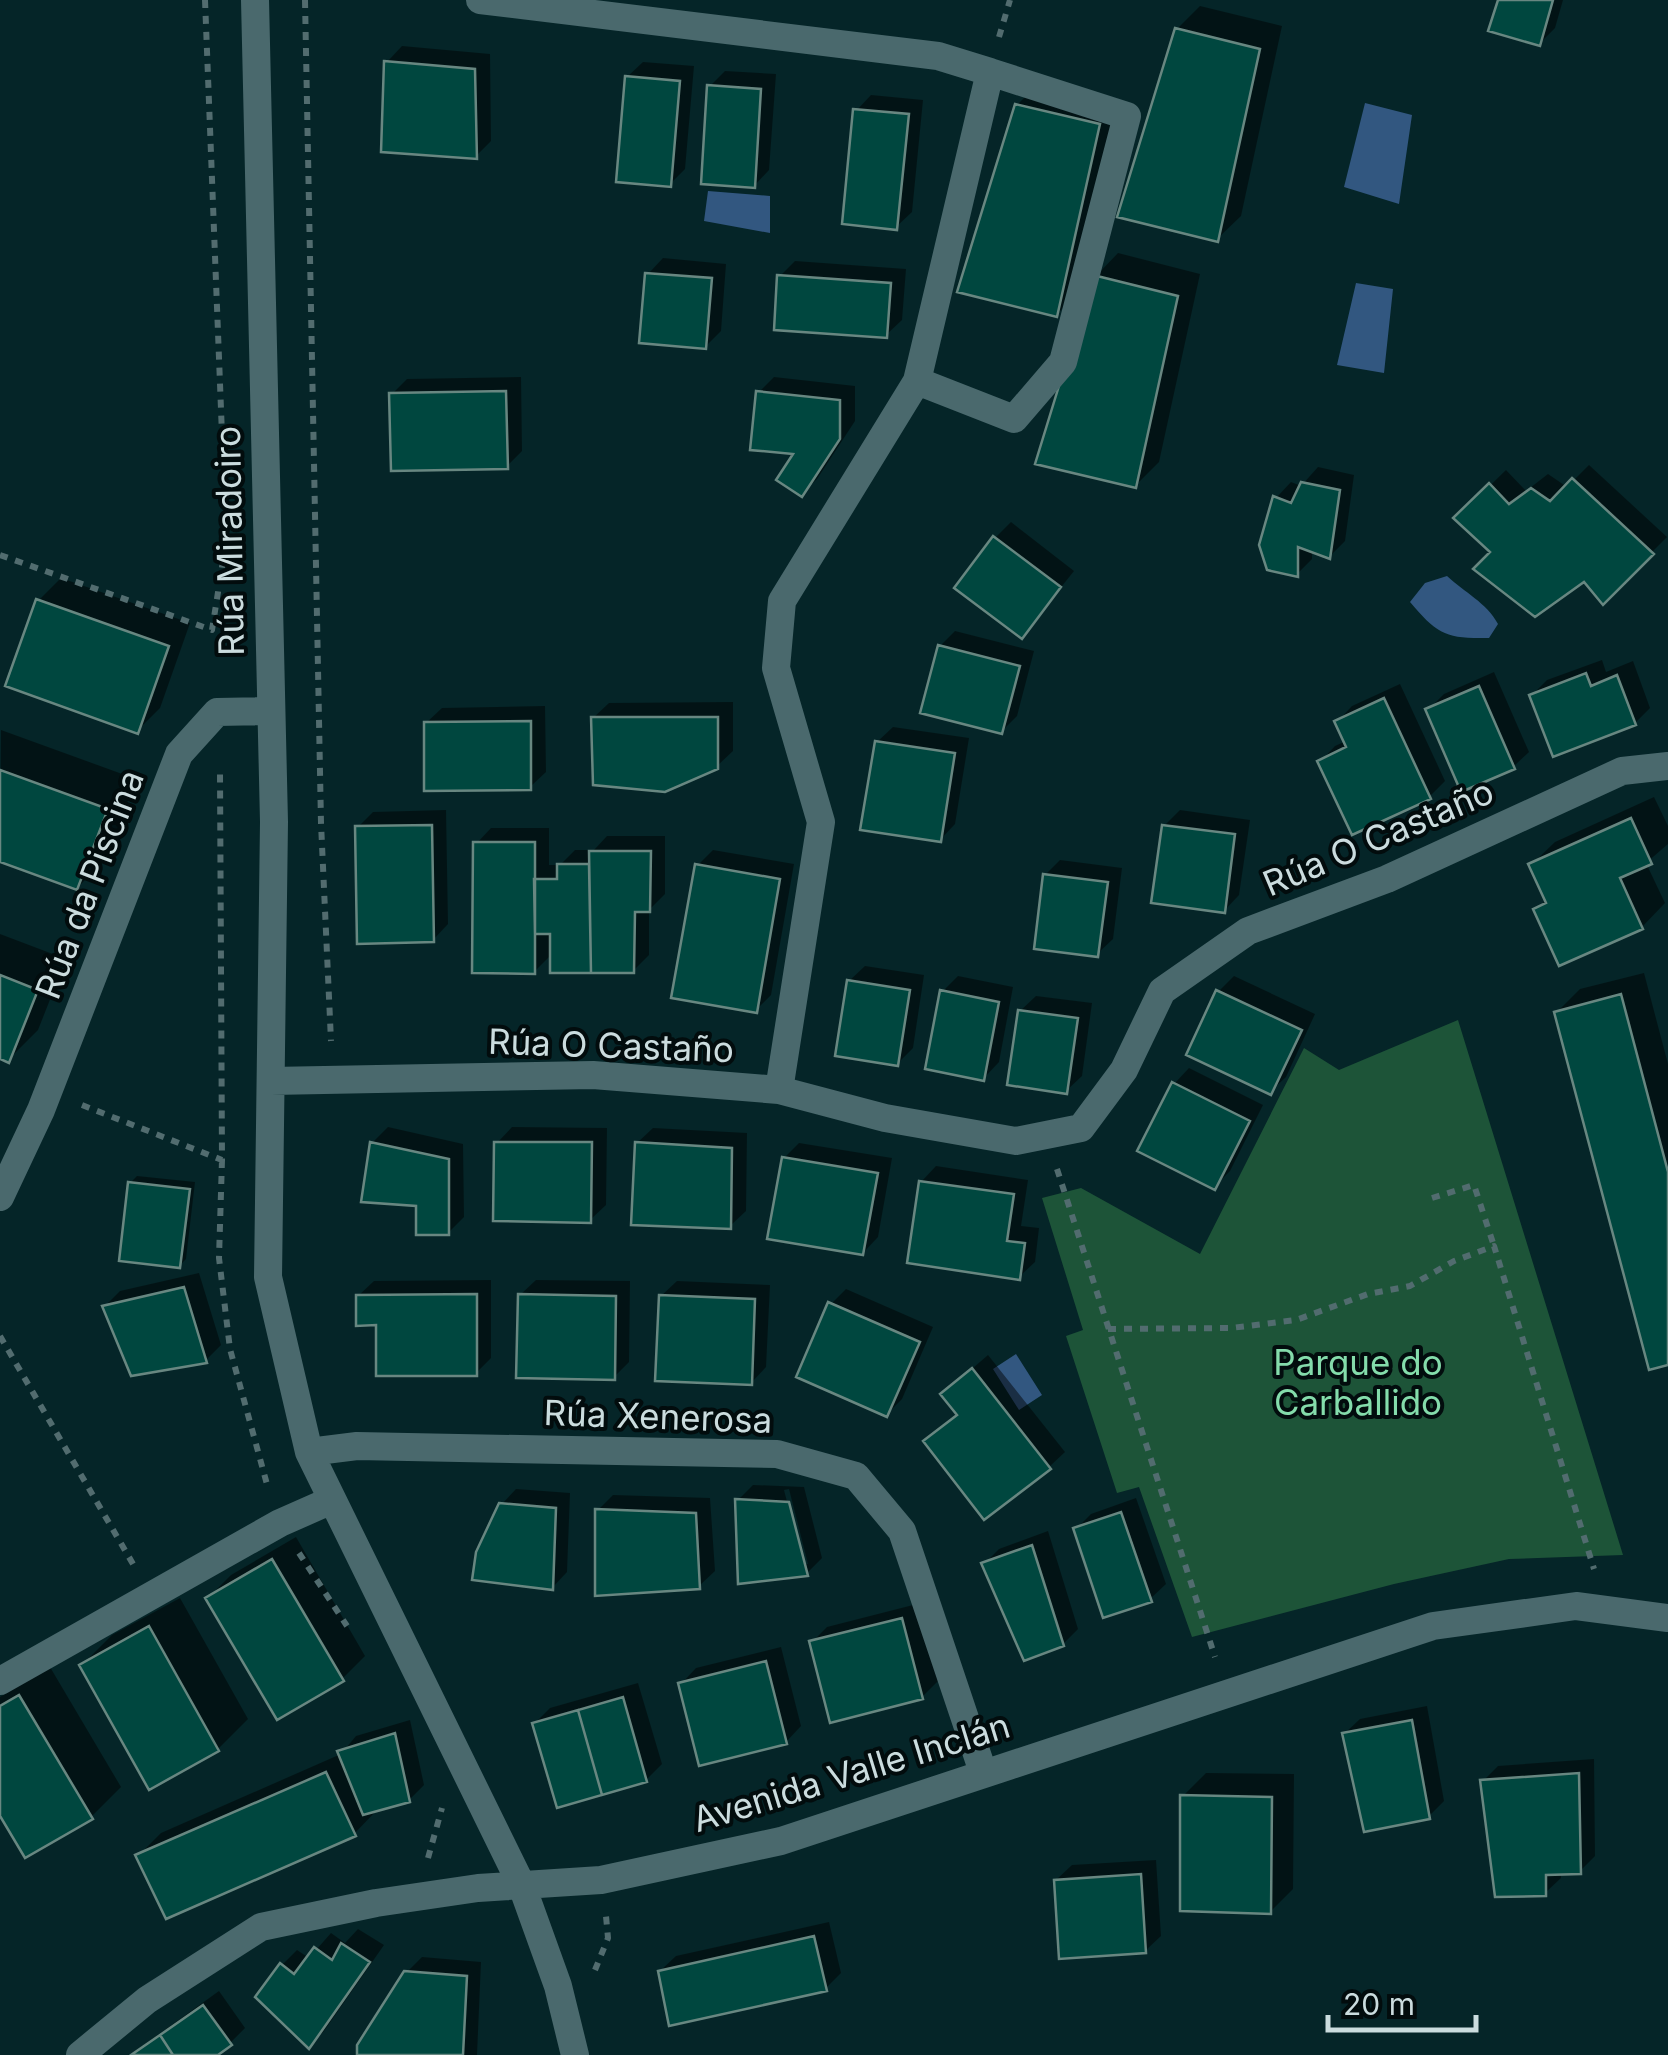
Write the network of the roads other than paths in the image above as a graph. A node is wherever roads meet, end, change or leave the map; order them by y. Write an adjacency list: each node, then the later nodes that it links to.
1 (255, 0): 5 (street, Rúa Miradoiro)
2 (480, 0): 3 (street)
3 (990, 72): 4 (street); 4 (street)
4 (917, 381): 8 (street)
5 (270, 711): 7 (street, Rúa Miradoiro); 9 (street, Rúa da Piscina)
6 (1668, 766): 8 (street, Rúa O Castaño)
7 (271, 1082): 8 (street, Rúa O Castaño); 10 (street)
8 (779, 1090)
9 (0, 1197)
10 (309, 1452): 11 (street); 14 (street, Rúa Xenerosa)
11 (332, 1500): 13 (street); 15 (street)
12 (1668, 1618): 14 (street, Avenida Valle Inclán)
13 (0, 1681)
14 (983, 1772): 15 (street, Avenida Valle Inclán)
15 (522, 1886): 16 (street, Avenida Valle Inclán); 17 (street)
16 (80, 2055)
17 (575, 2055)

